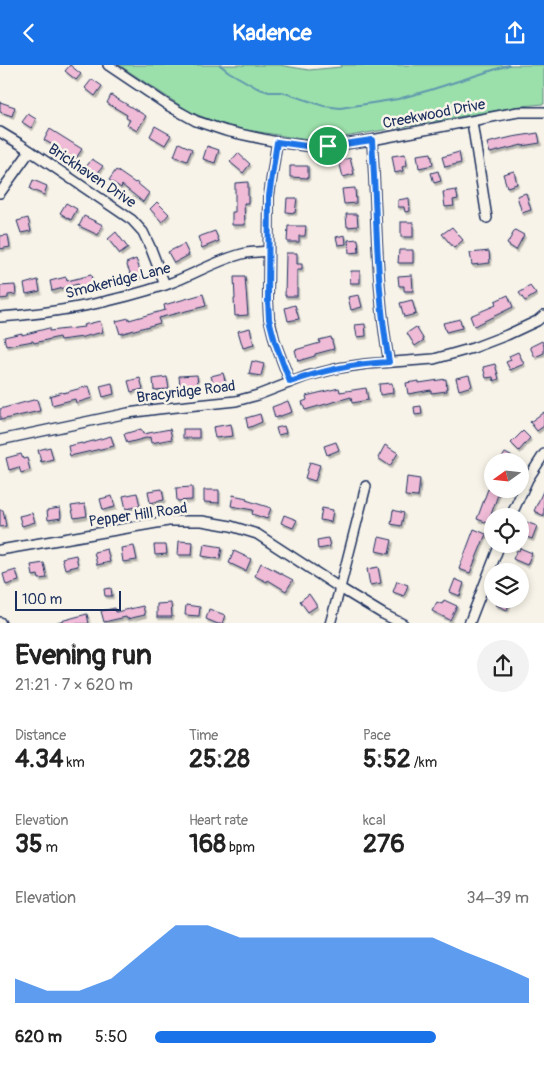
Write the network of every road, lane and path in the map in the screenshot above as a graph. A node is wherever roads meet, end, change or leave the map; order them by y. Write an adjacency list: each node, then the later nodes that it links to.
1 (108, 65): 6 (street, Creekwood Drive)
2 (544, 111): 3 (street, Creekwood Drive)
3 (472, 121): 5 (street, Creekwood Drive); 9 (street)
4 (0, 132): 7 (street, Brickhaven Drive)
5 (372, 140): 6 (street, Creekwood Drive); 14 (street)
6 (277, 142): 10 (street)
7 (30, 151): 8 (street); 11 (street, Brickhaven Drive)
8 (0, 193)
9 (487, 218)
10 (268, 251): 11 (street, Smokeridge Lane); 15 (street)
11 (165, 285): 13 (street, Smokeridge Lane)
12 (544, 315): 14 (street, Bracyridge Road)
13 (0, 317)
14 (389, 362): 15 (street, Bracyridge Road)
15 (290, 382): 16 (street, Bracyridge Road)
16 (0, 440)
17 (544, 455): 19 (street)
18 (366, 486): 22 (street)
19 (515, 508)
20 (0, 550): 22 (street, Pepper Hill Road)
21 (496, 553): 25 (street)
22 (340, 588): 23 (street); 24 (street, Pepper Hill Road)
23 (330, 623)
24 (403, 623)
25 (469, 623)

